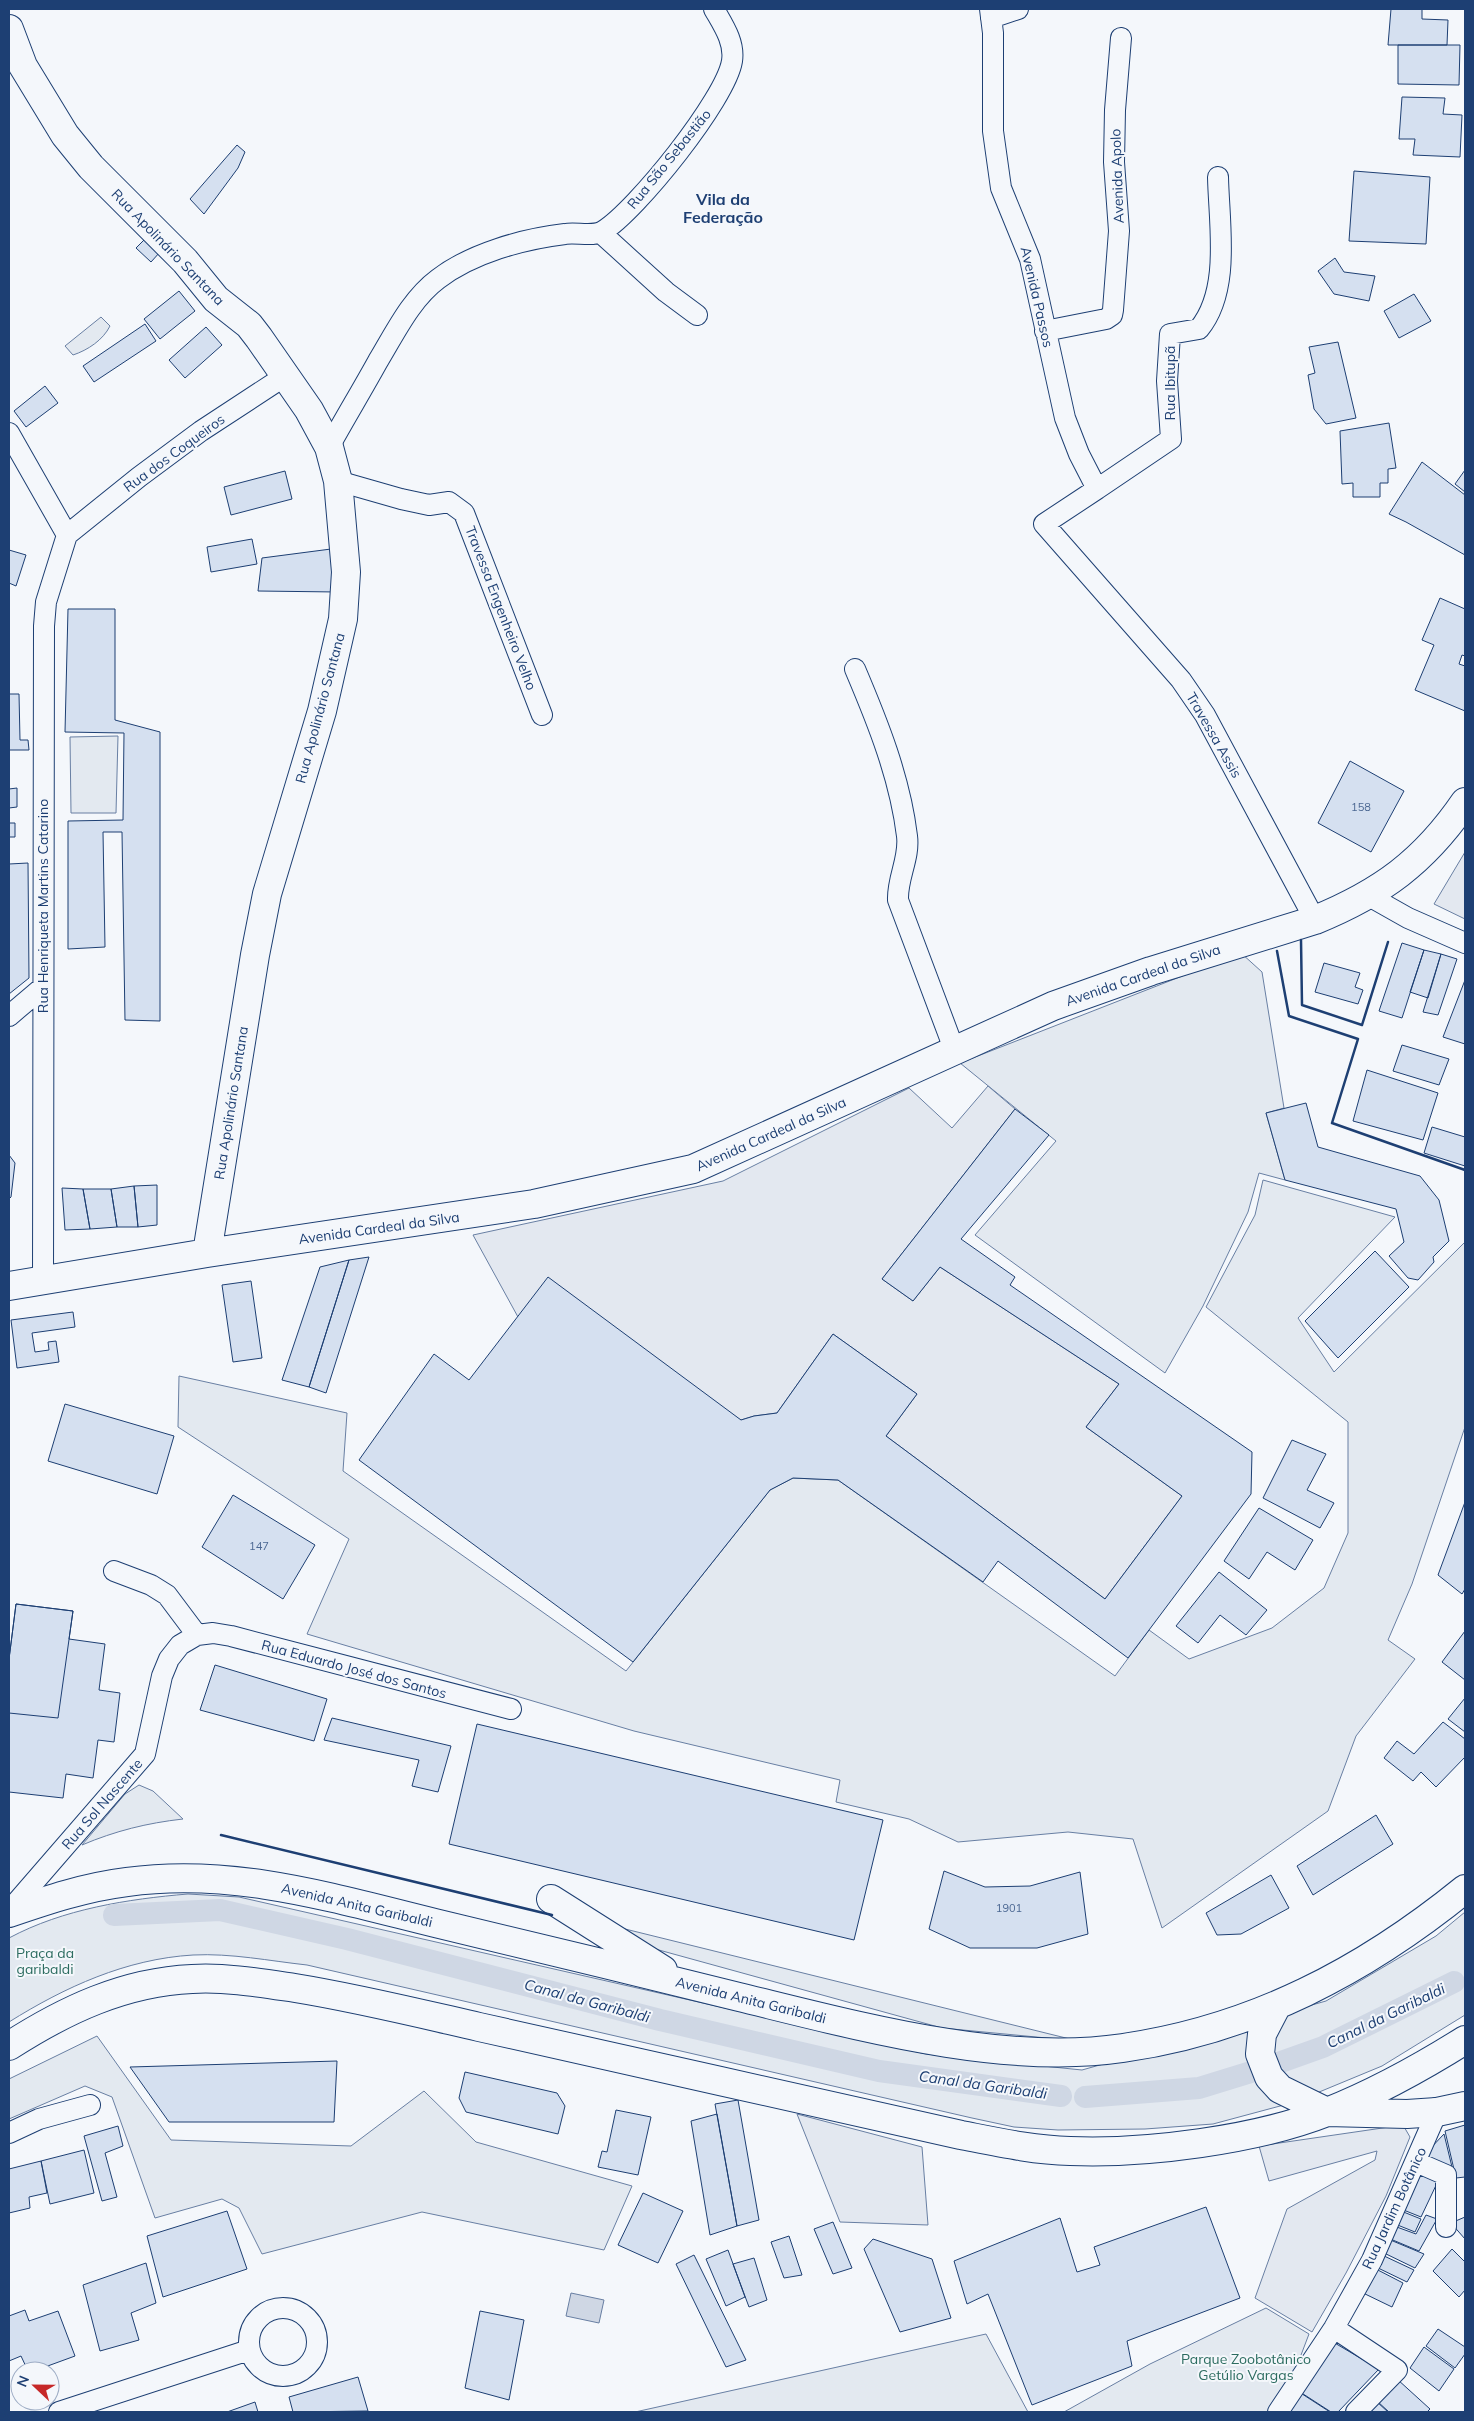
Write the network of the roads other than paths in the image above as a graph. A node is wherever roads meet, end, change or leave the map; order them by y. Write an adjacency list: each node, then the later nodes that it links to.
1 (714, 9): 7 (street, Rua São Sebastião)
2 (1018, 9): 3 (street)
3 (991, 13): 9 (street, Avenida Passos)
4 (9, 29): 10 (main road, Rua Apolinário Santana)
5 (1121, 38): 9 (street, Avenida Apolo)
6 (1218, 177): 14 (street, Rua Ibitupã)
7 (601, 233): 8 (street); 12 (street)
8 (697, 315)
9 (1045, 331): 14 (street, Avenida Passos)
10 (285, 376): 12 (main road, Rua Apolinário Santana); 15 (street, Rua dos Coqueiros)
11 (9, 433): 15 (street)
12 (329, 447): 13 (main road, Rua Apolinário Santana)
13 (338, 481): 17 (street, Travessa Engenheiro Velho); 25 (main road, Rua Apolinário Santana)
14 (1097, 489): 20 (street, Travessa Assis)
15 (67, 535): 22 (street, Rua Henriqueta Martins Catarino)
16 (855, 669): 24 (street)
17 (542, 715)
18 (1465, 802): 19 (main road, Avenida Cardeal da Silva)
19 (1369, 896): 20 (main road, Avenida Cardeal da Silva); 21 (street)
20 (1314, 920): 24 (main road, Avenida Cardeal da Silva)
21 (1465, 943)
22 (42, 988): 23 (street); 26 (street, Rua Henriqueta Martins Catarino)
23 (9, 1016)
24 (954, 1049): 25 (main road, Avenida Cardeal da Silva)
25 (207, 1253): 26 (main road, Avenida Cardeal da Silva)
26 (43, 1281): 27 (main road, Avenida Cardeal da Silva)
27 (9, 1286)
28 (114, 1571): 29 (street)
29 (197, 1635): 30 (street, Rua Eduardo José dos Santos); 33 (street, Rua Sol Nascente)
30 (511, 1710)
31 (1465, 1889): 35 (main road, Avenida Anita Garibaldi)
32 (551, 1899): 34 (main road)
33 (9, 1912): 34 (main road, Avenida Anita Garibaldi)
34 (683, 1983): 35 (main road, Avenida Anita Garibaldi)
35 (1276, 2007): 40 (main road)
36 (1465, 2040): 40 (main road)
37 (9, 2046): 40 (main road)
38 (90, 2105): 42 (street)
39 (1465, 2106): 41 (main road)
40 (1327, 2112): 41 (main road)
41 (1437, 2112): 43 (street, Rua Jardim Botânico)
42 (9, 2133)
43 (1416, 2162): 44 (street); 45 (street, Rua Jardim Botânico)
44 (1446, 2227)
45 (1334, 2328): 48 (street, Rua Jardim Botânico); 49 (street)
46 (249, 2350): 47 (street)
47 (59, 2412)
48 (1278, 2412)
49 (1356, 2412)

